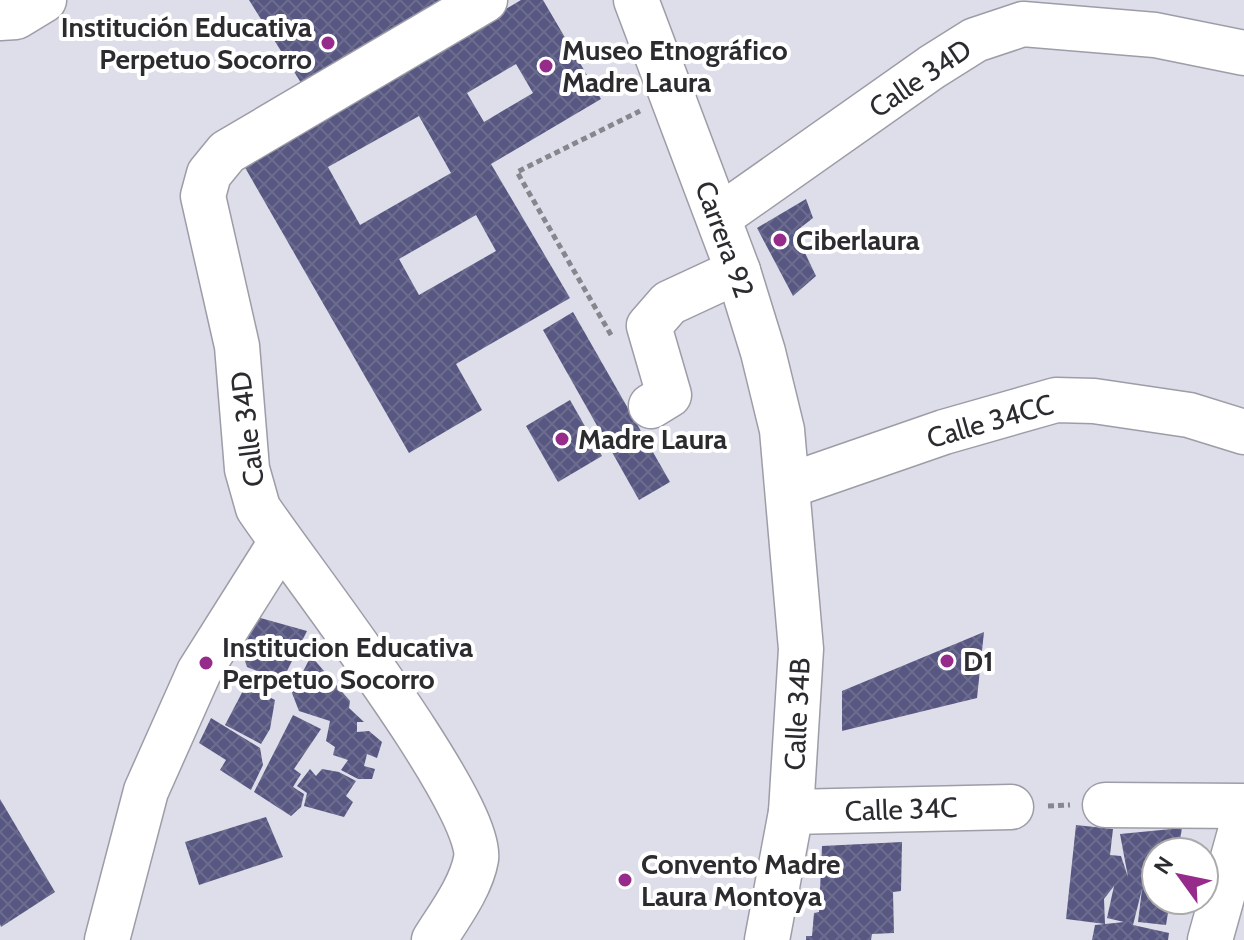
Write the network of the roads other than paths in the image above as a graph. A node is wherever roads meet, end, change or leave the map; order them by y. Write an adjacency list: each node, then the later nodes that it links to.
1 (44, 0): 4 (street)
2 (485, 0): 12 (street, Calle 34D)
3 (636, 0): 7 (street, Carrera 92)
4 (0, 18)
5 (1154, 18): 6 (street, Calle 34D); 7 (street, Calle 34D)
6 (1244, 53)
7 (719, 217): 8 (street, Carrera 92)
8 (738, 271): 9 (street); 11 (street, Carrera 92)
9 (651, 406)
10 (1244, 432): 11 (street, Calle 34CC)
11 (788, 486): 16 (street, Calle 34B)
12 (281, 542): 18 (street); 19 (street, Calle 34D)
13 (1105, 805): 14 (street)
14 (1244, 806)
15 (1011, 807): 16 (street, Calle 34C)
16 (791, 812): 20 (street, Calle 34B)
17 (1244, 818): 21 (street)
18 (107, 940)
19 (434, 940)
20 (767, 940)
21 (1210, 940)

